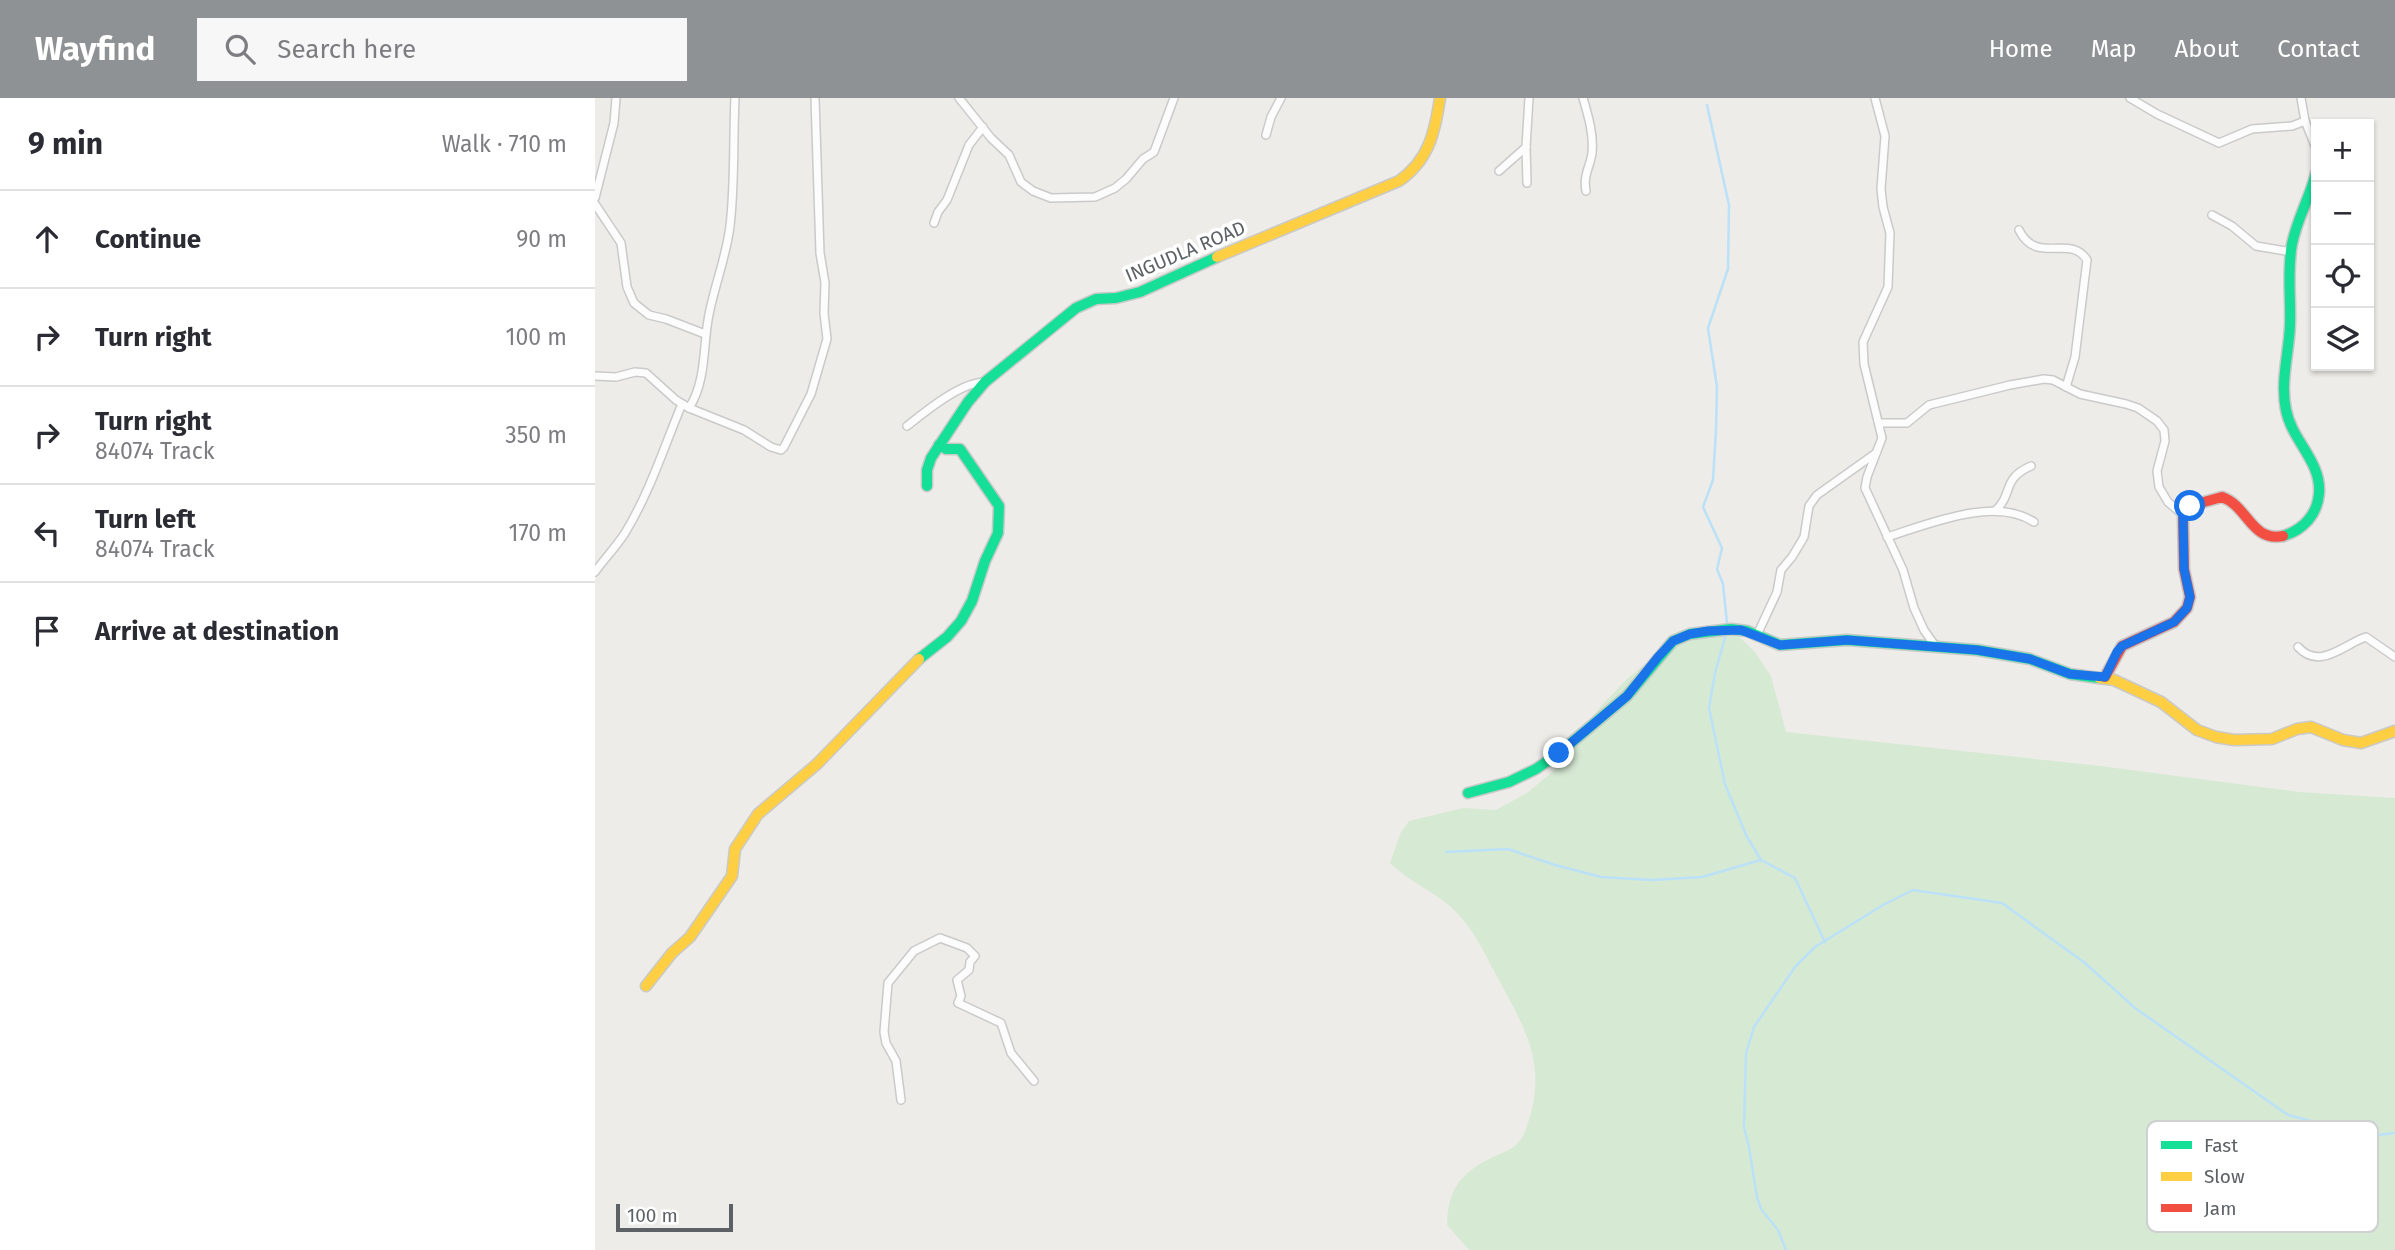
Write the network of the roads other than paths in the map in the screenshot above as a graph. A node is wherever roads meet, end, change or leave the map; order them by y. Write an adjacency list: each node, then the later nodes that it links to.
1 (616, 98): 22 (street)
2 (735, 98): 28 (street)
3 (815, 98): 32 (street)
4 (959, 98): 14 (street)
5 (1174, 98): 14 (street)
6 (1281, 98): 15 (street)
7 (1440, 98): 30 (street, INGUDLA ROAD)
8 (1529, 98): 17 (street)
9 (1583, 98): 21 (street)
10 (1875, 98): 33 (street)
11 (2130, 98): 13 (street)
12 (2301, 98): 13 (street)
13 (2305, 121): 16 (street)
14 (982, 127): 25 (street)
15 (1266, 135)
16 (2311, 136)
17 (1526, 147): 18 (street); 20 (street)
18 (1499, 171)
19 (2313, 182): 27 (street)
20 (1527, 183)
21 (1586, 191)
22 (595, 198)
23 (596, 207): 28 (street)
24 (2212, 215): 27 (street)
25 (934, 223)
26 (2019, 230): 31 (street)
27 (2292, 252): 40 (street)
28 (705, 334): 32 (street)
29 (595, 376): 32 (street)
30 (985, 382): 34 (street); 35 (street, INGUDLA ROAD)
31 (2066, 387): 33 (street); 40 (street)
32 (686, 406): 43 (street)
33 (1879, 423): 36 (street)
34 (907, 426)
35 (939, 445): 38 (street, INGUDLA ROAD); 51 (street)
36 (1877, 453): 42 (street); 44 (street)
37 (2031, 467): 39 (street)
38 (927, 486)
39 (1995, 511): 41 (street); 42 (street)
40 (2183, 515): 48 (street)
41 (2034, 523)
42 (1887, 537): 45 (street)
43 (595, 572)
44 (1757, 635): 45 (street); 50 (street)
45 (1936, 647): 48 (street)
46 (2298, 647): 47 (street)
47 (2395, 657)
48 (2105, 677): 49 (street)
49 (2395, 731)
50 (1468, 793)
51 (646, 986)
52 (1034, 1081): 53 (street)
53 (901, 1100)

